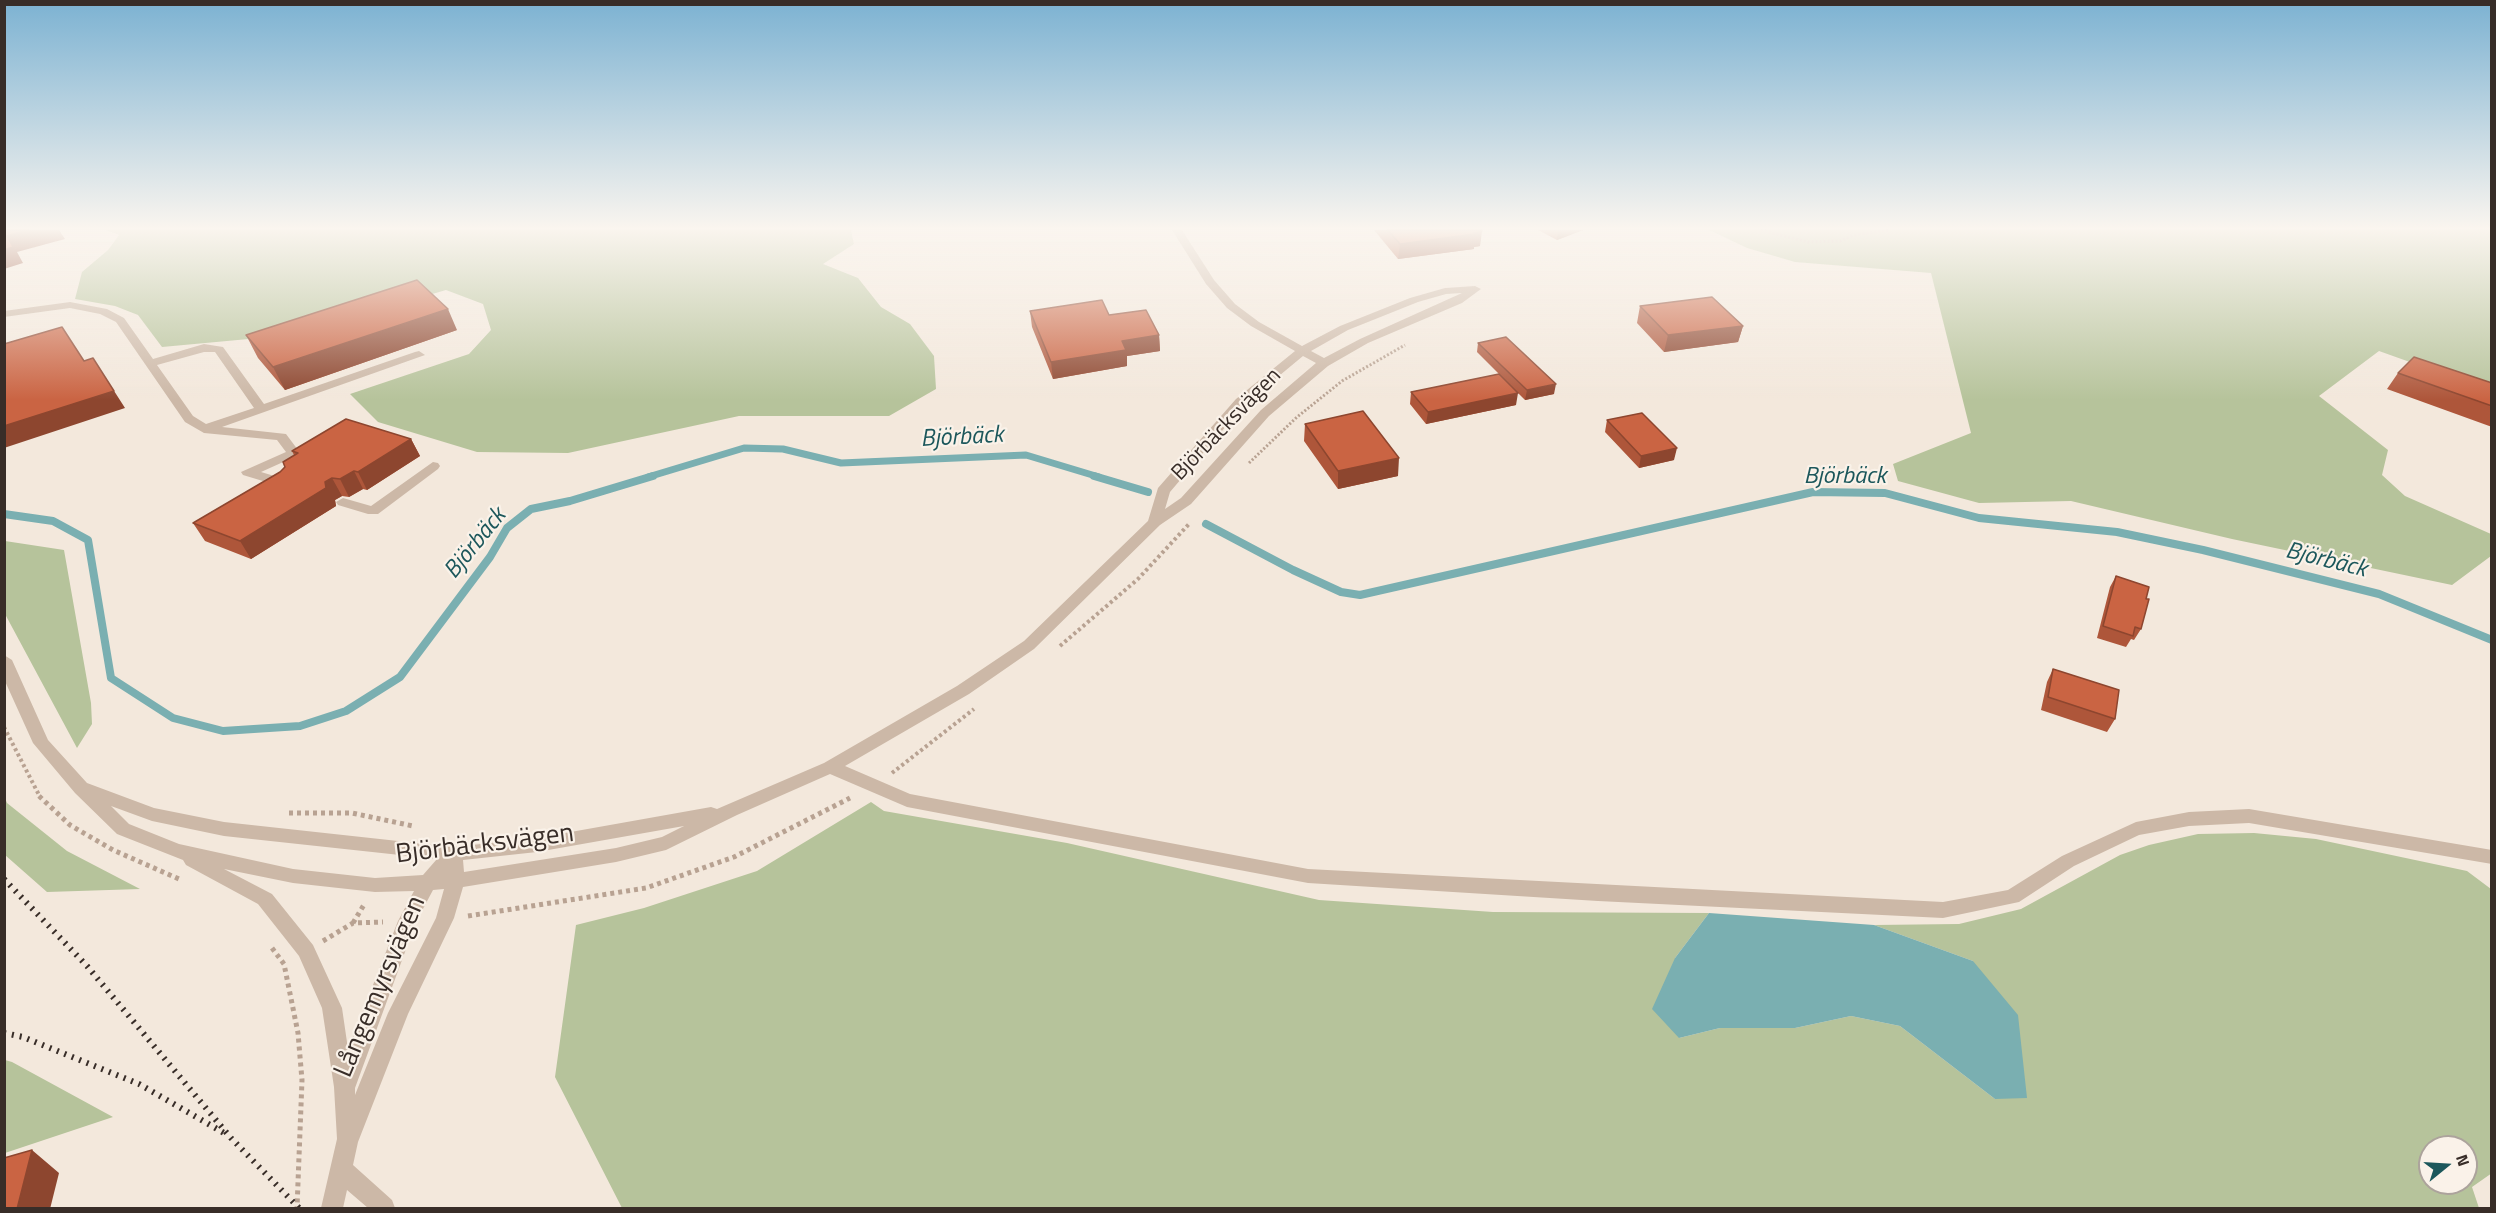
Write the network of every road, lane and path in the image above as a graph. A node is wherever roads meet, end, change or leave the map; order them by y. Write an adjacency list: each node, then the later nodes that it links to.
1 (1214, 287): 4 (street)
2 (4, 314): 6 (street)
3 (1414, 340): 10 (path)
4 (1302, 351): 7 (street); 7 (street, Björbäcksvägen); 15 (street, Björbäcksvägen)
5 (420, 355): 8 (street)
6 (150, 363): 8 (street); 9 (street)
7 (1324, 363): 15 (street, Björbäcksvägen)
8 (262, 410): 9 (street)
9 (204, 429): 12 (street)
10 (1246, 465)
11 (433, 466): 13 (street)
12 (286, 484)
13 (343, 502)
14 (1194, 518): 16 (path)
15 (1155, 522): 19 (street, Björbäcksvägen)
16 (1055, 649)
17 (4, 660): 21 (street, Björbäcksvägen)
18 (981, 705): 20 (path)
19 (831, 767): 20 (street); 22 (street, Björbäcksvägen)
20 (877, 785): 25 (street); 28 (path)
21 (81, 788): 23 (street, Björbäcksvägen); 24 (street, Björbäcksvägen)
22 (731, 810): 24 (street, Björbäcksvägen); 26 (street, Björbäcksvägen)
23 (176, 851): 27 (street, Björbäcksvägen); 30 (street)
24 (453, 854): 26 (street, Långemyrsvägen); 27 (street, Långemyrsvägen)
25 (2492, 857)
26 (456, 881): 27 (street, Björbäcksvägen); 28 (street, Långemyrsvägen)
27 (427, 883): 29 (street, Långemyrsvägen)
28 (445, 918): 32 (street, Långemyrsvägen)
29 (407, 921): 30 (path); 31 (street, Långemyrsvägen)
30 (306, 951): 31 (street); 34 (path)
31 (344, 1088): 32 (street, Långemyrsvägen)
32 (347, 1142): 33 (street, Långemyrsvägen)
33 (341, 1169): 35 (street, Långemyrsvägen); 36 (street)
34 (297, 1209)
35 (332, 1209)
36 (384, 1209)

